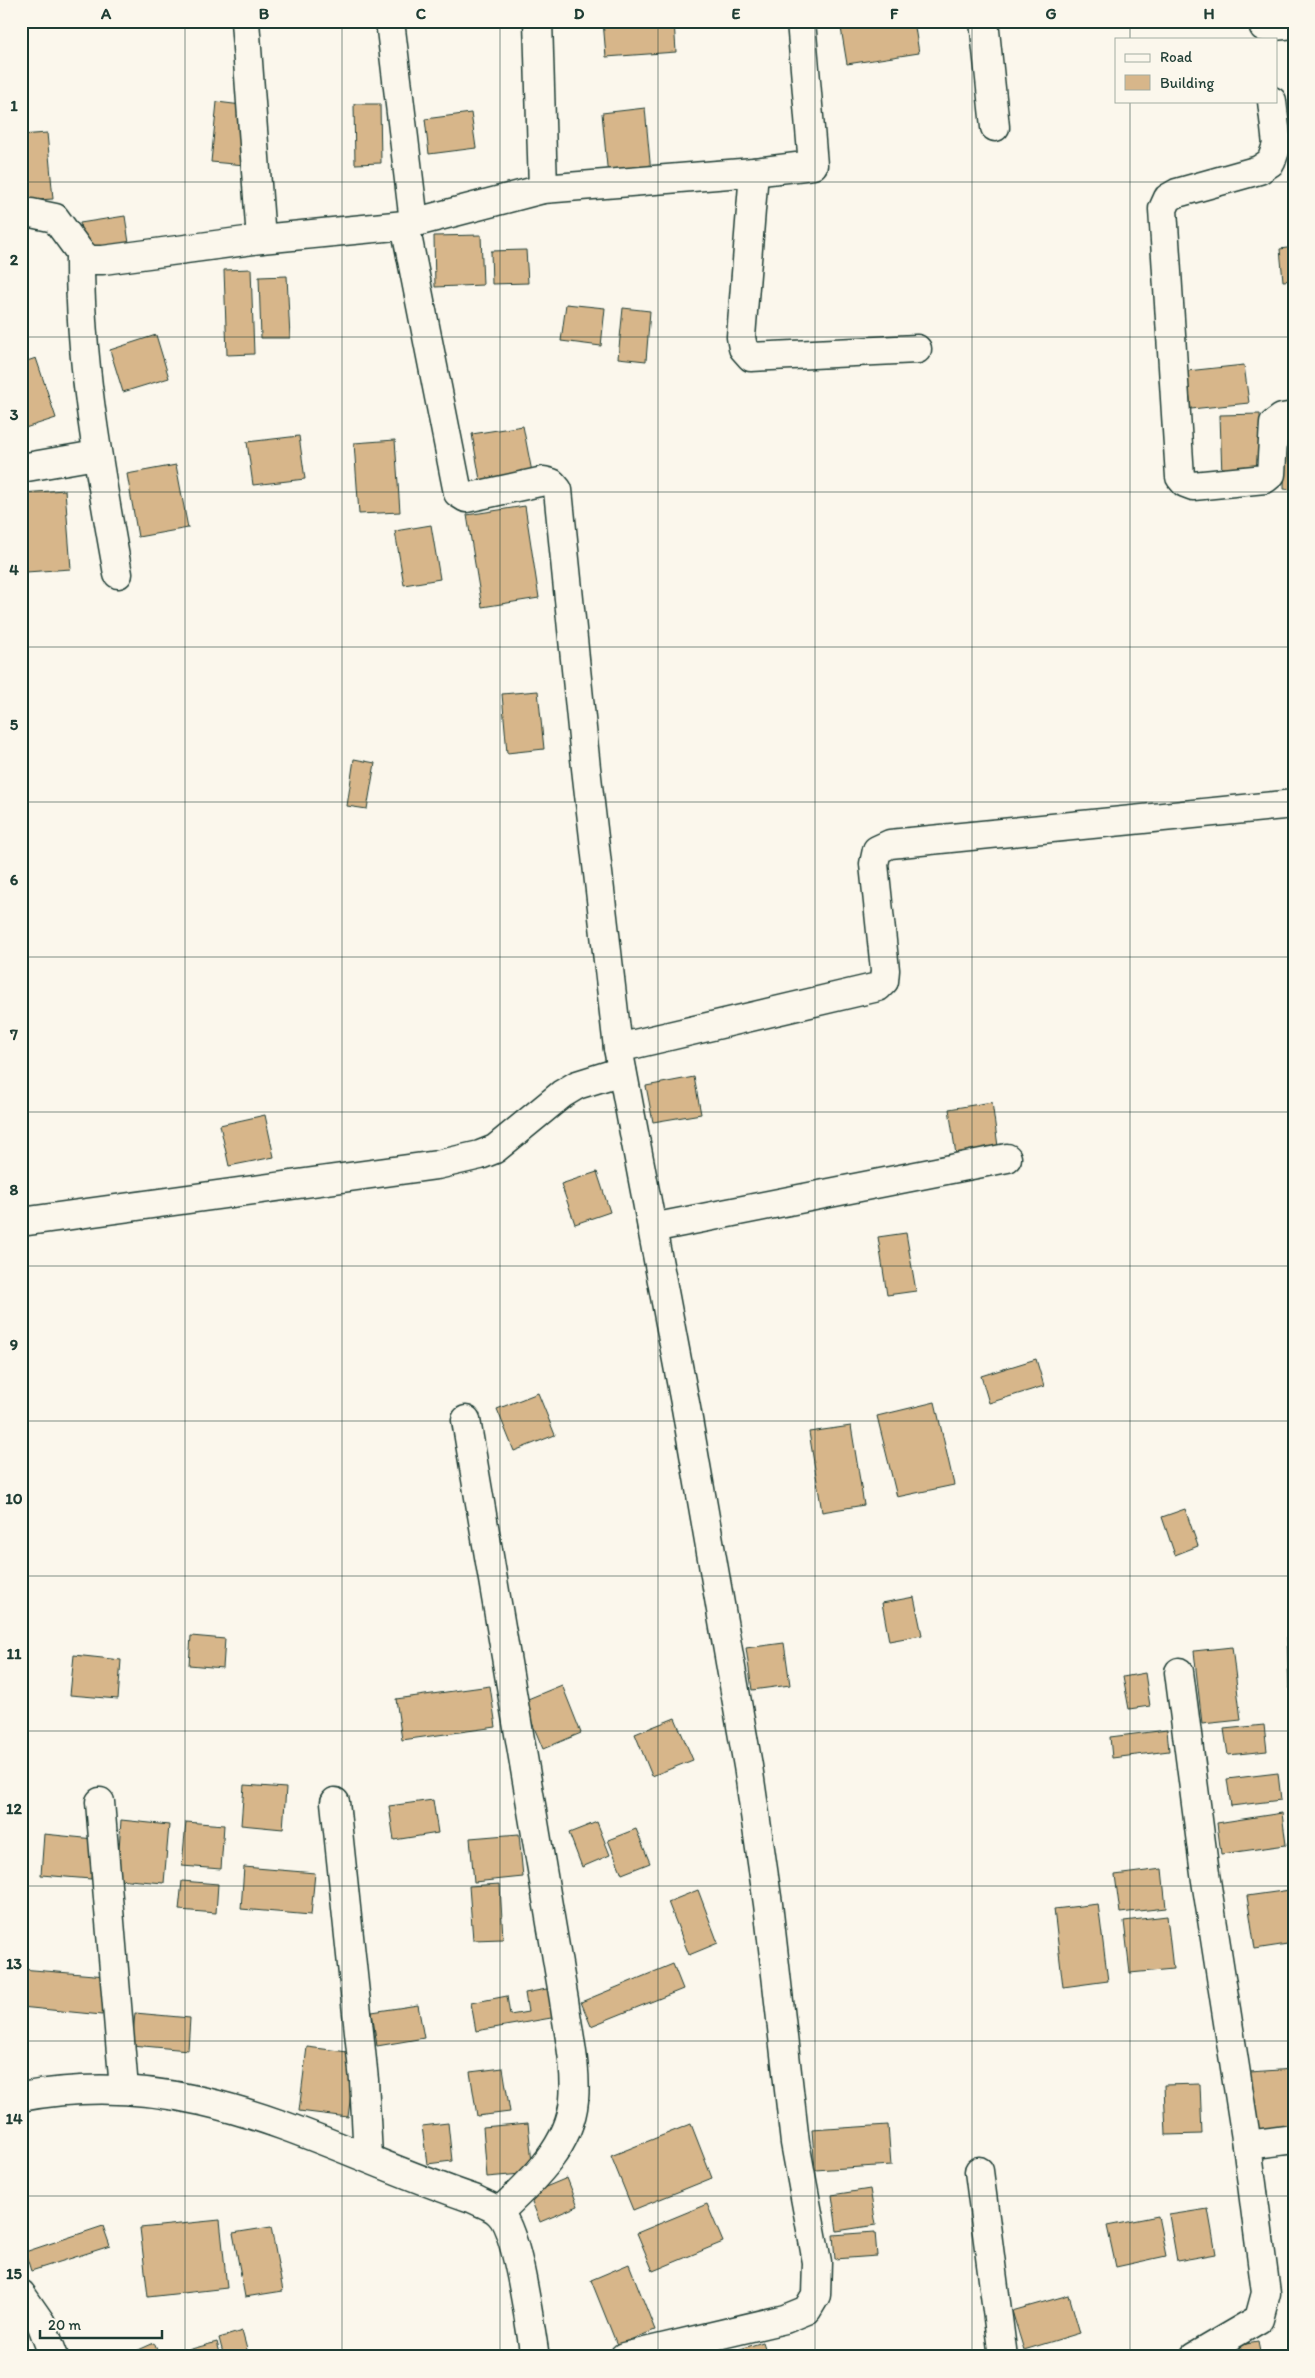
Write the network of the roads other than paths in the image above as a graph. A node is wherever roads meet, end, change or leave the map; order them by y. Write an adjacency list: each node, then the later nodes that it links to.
1 (245, 21): 14 (street)
2 (390, 21): 13 (street)
3 (538, 21): 11 (street)
4 (801, 21): 10 (street)
5 (984, 21): 9 (street)
6 (1294, 24): 7 (street)
7 (1264, 29)
8 (1272, 102): 17 (street)
9 (994, 127)
10 (754, 172): 11 (street); 16 (street)
11 (543, 189): 13 (street)
12 (21, 213): 15 (street)
13 (409, 224): 14 (street); 22 (street)
14 (261, 239): 15 (street)
15 (80, 252): 18 (street)
16 (916, 349)
17 (1294, 416)
18 (96, 455): 19 (street); 20 (street)
19 (21, 468)
20 (118, 574)
21 (1294, 804): 22 (street)
22 (620, 1060): 24 (street); 25 (street)
23 (1008, 1158): 25 (street)
24 (21, 1222)
25 (652, 1228): 40 (street)
26 (466, 1420): 36 (street)
27 (1179, 1672): 33 (street)
28 (100, 1802): 30 (street)
29 (335, 1802): 34 (street)
30 (124, 2089): 31 (street); 34 (street)
31 (21, 2097)
32 (1294, 2139): 33 (street)
33 (1247, 2145): 42 (street)
34 (368, 2157): 36 (street)
35 (979, 2171): 41 (street)
36 (499, 2212): 39 (street)
37 (21, 2294): 38 (street)
38 (54, 2357)
39 (535, 2357)
40 (624, 2357)
41 (1003, 2357)
42 (1194, 2357)

